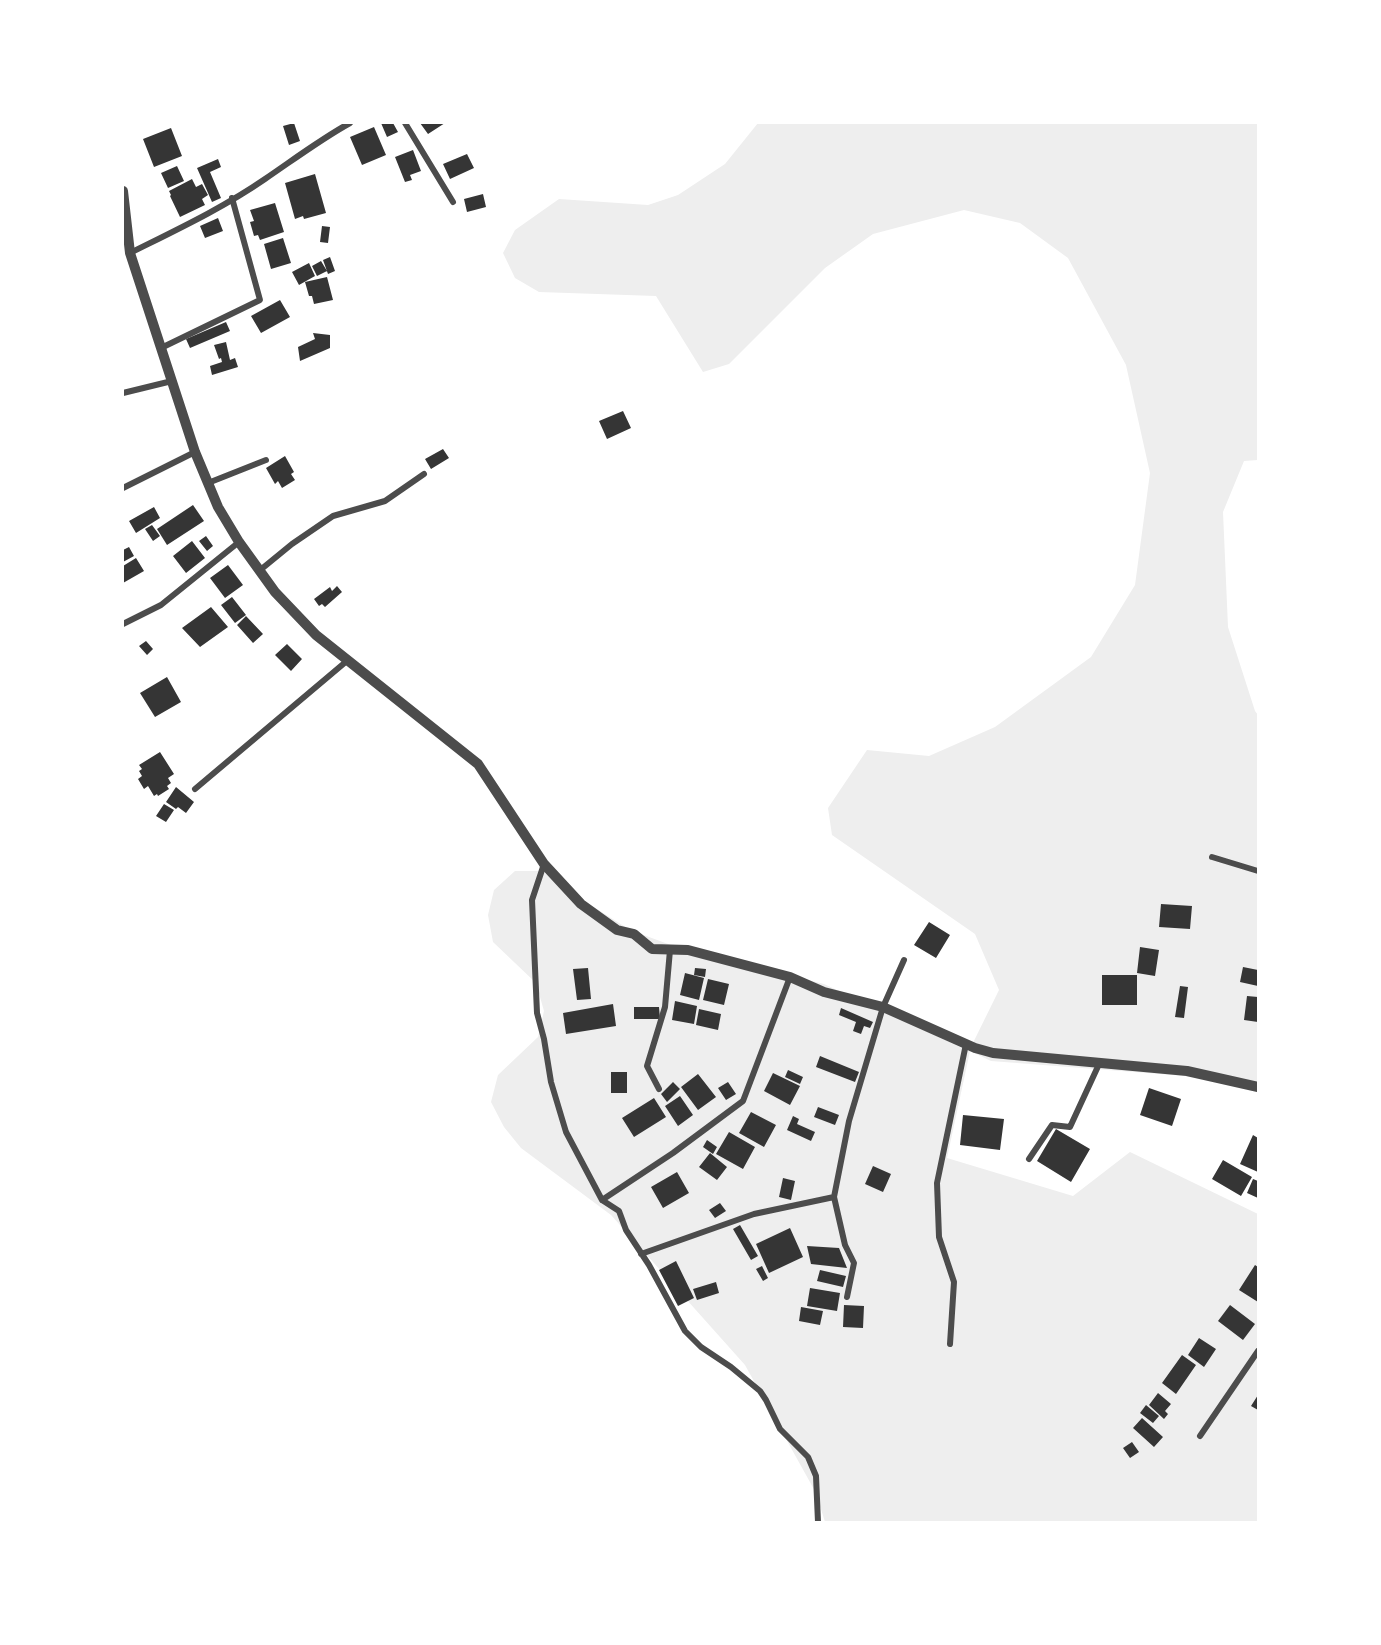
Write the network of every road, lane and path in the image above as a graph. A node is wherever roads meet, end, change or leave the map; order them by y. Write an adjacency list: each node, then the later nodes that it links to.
1 (350, 123): 4 (street)
2 (405, 123): 5 (street)
3 (123, 191): 6 (street)
4 (232, 198): 6 (street); 7 (street)
5 (453, 202)
6 (130, 253): 7 (street)
7 (161, 348): 8 (street)
8 (172, 381): 9 (street); 10 (street)
9 (123, 393)
10 (195, 452): 13 (street); 14 (street)
11 (266, 460): 13 (street)
12 (424, 474): 16 (street)
13 (208, 483): 15 (street)
14 (123, 488)
15 (239, 543): 16 (street); 17 (street)
16 (259, 572): 18 (street)
17 (123, 624)
18 (348, 660): 19 (street); 21 (street)
19 (195, 789)
20 (1212, 857): 22 (street)
21 (544, 864): 23 (street); 33 (street)
22 (1258, 871)
23 (670, 950): 25 (street); 30 (street)
24 (904, 960): 26 (street)
25 (790, 977): 26 (street); 33 (street)
26 (883, 1007): 27 (street); 32 (street)
27 (966, 1044): 28 (street); 36 (street)
28 (1100, 1062): 29 (street); 31 (street)
29 (1258, 1087)
30 (659, 1089)
31 (1029, 1159)
32 (834, 1197): 34 (street); 35 (street)
33 (602, 1200): 34 (street)
34 (641, 1254): 39 (street)
35 (847, 1297)
36 (950, 1344)
37 (1258, 1351): 38 (street)
38 (1200, 1436)
39 (818, 1522)

